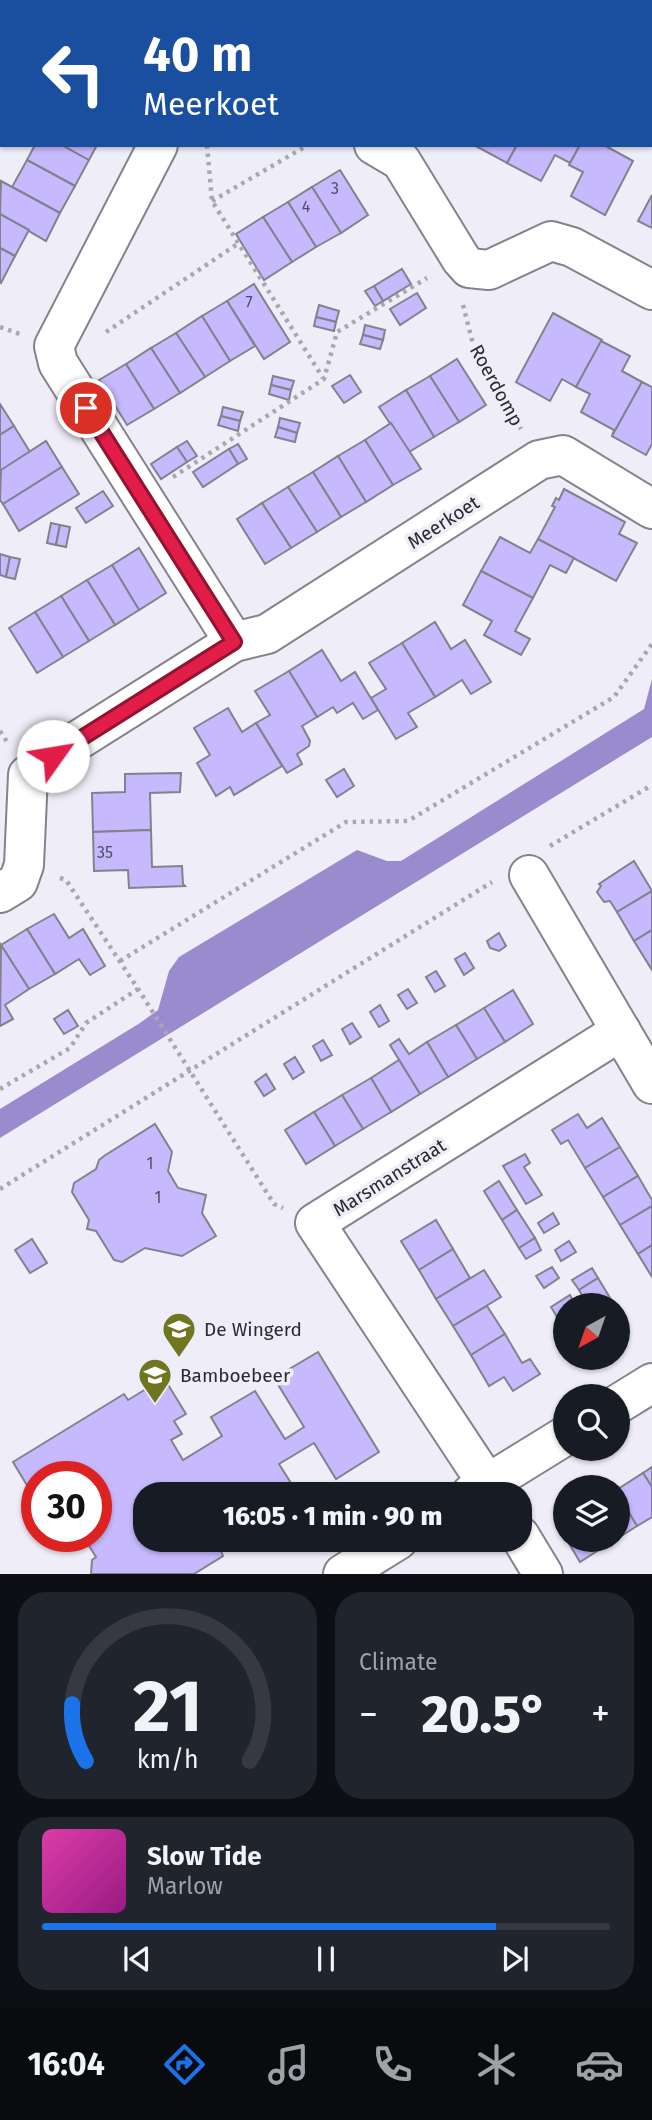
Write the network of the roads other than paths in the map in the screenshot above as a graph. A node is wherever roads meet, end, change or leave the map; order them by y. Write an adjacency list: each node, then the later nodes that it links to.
1 (157, 147): 5 (street)
2 (377, 147): 3 (street)
3 (652, 290)
4 (652, 509): 5 (street, Meerkoet)
5 (234, 642): 7 (street, Meerkoet)
6 (524, 867): 8 (street)
7 (12, 879)
8 (621, 1031): 9 (street); 13 (street, Marsmanstraat)
9 (652, 1084)
10 (652, 1382): 11 (street)
11 (630, 1396)
12 (553, 1444): 14 (street)
13 (478, 1482)
14 (497, 1482)
15 (379, 1552): 17 (street)
16 (530, 1552): 18 (street)
17 (343, 1574)
18 (543, 1574)

